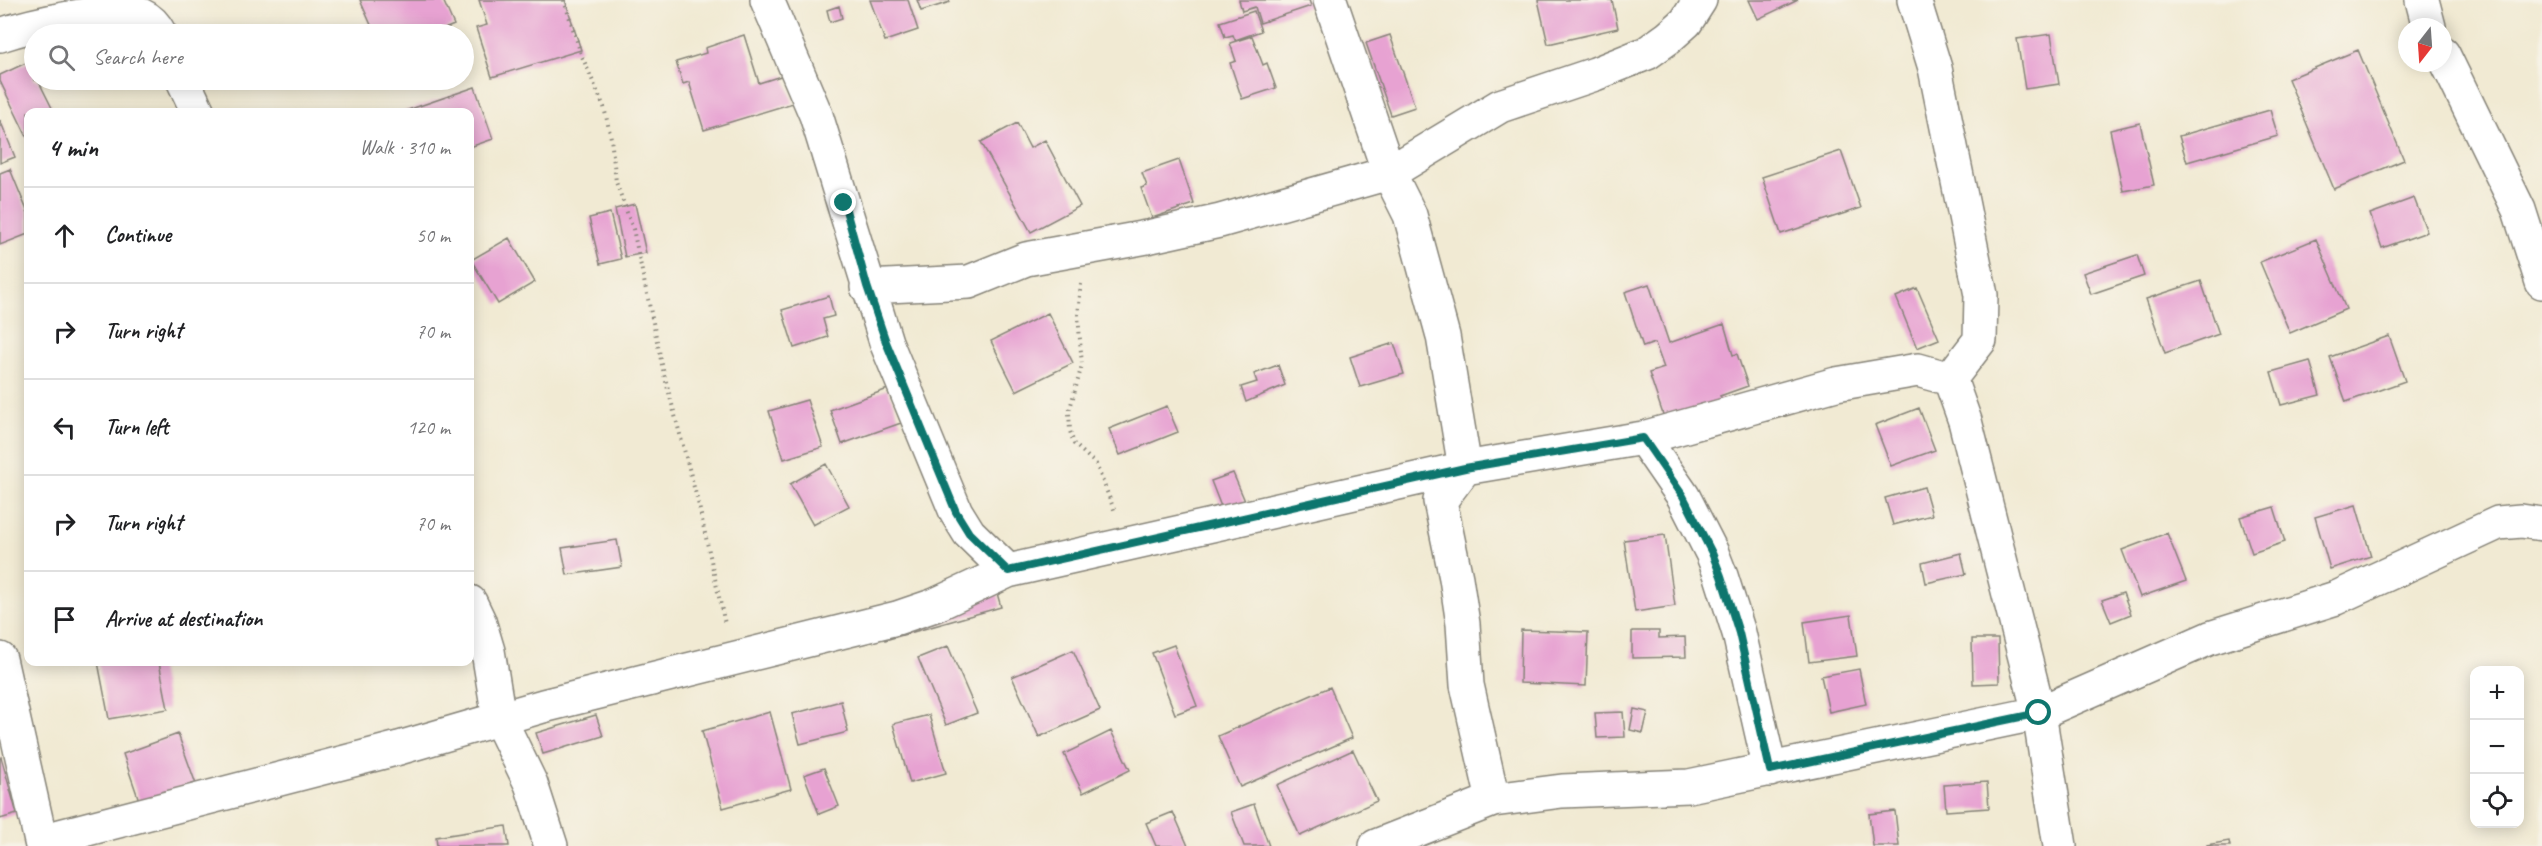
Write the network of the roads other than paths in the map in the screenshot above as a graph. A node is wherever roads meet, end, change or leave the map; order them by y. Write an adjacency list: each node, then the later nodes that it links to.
1 (766, 0): 16 (street)
2 (1330, 0): 14 (street)
3 (1700, 0): 14 (street)
4 (1914, 0): 17 (street)
5 (2422, 0): 6 (street)
6 (2427, 18)
7 (48, 24): 8 (street)
8 (153, 24)
9 (24, 29): 10 (street)
10 (0, 35)
11 (2452, 72): 15 (street)
12 (188, 90): 13 (street)
13 (196, 108)
14 (1389, 173): 16 (street); 19 (street)
15 (2542, 282)
16 (867, 286): 21 (street)
17 (1950, 379): 18 (street); 24 (street)
18 (1643, 438): 19 (street); 26 (street)
19 (1465, 468): 21 (street); 27 (street)
20 (2542, 524): 24 (street)
21 (1008, 571): 25 (street)
22 (474, 610): 25 (street)
23 (0, 659): 28 (street)
24 (2039, 713): 26 (street); 31 (street)
25 (498, 718): 28 (street); 29 (street)
26 (1770, 770): 27 (street)
27 (1494, 800): 30 (street)
28 (42, 844)
29 (551, 846)
30 (1376, 846)
31 (2060, 846)

